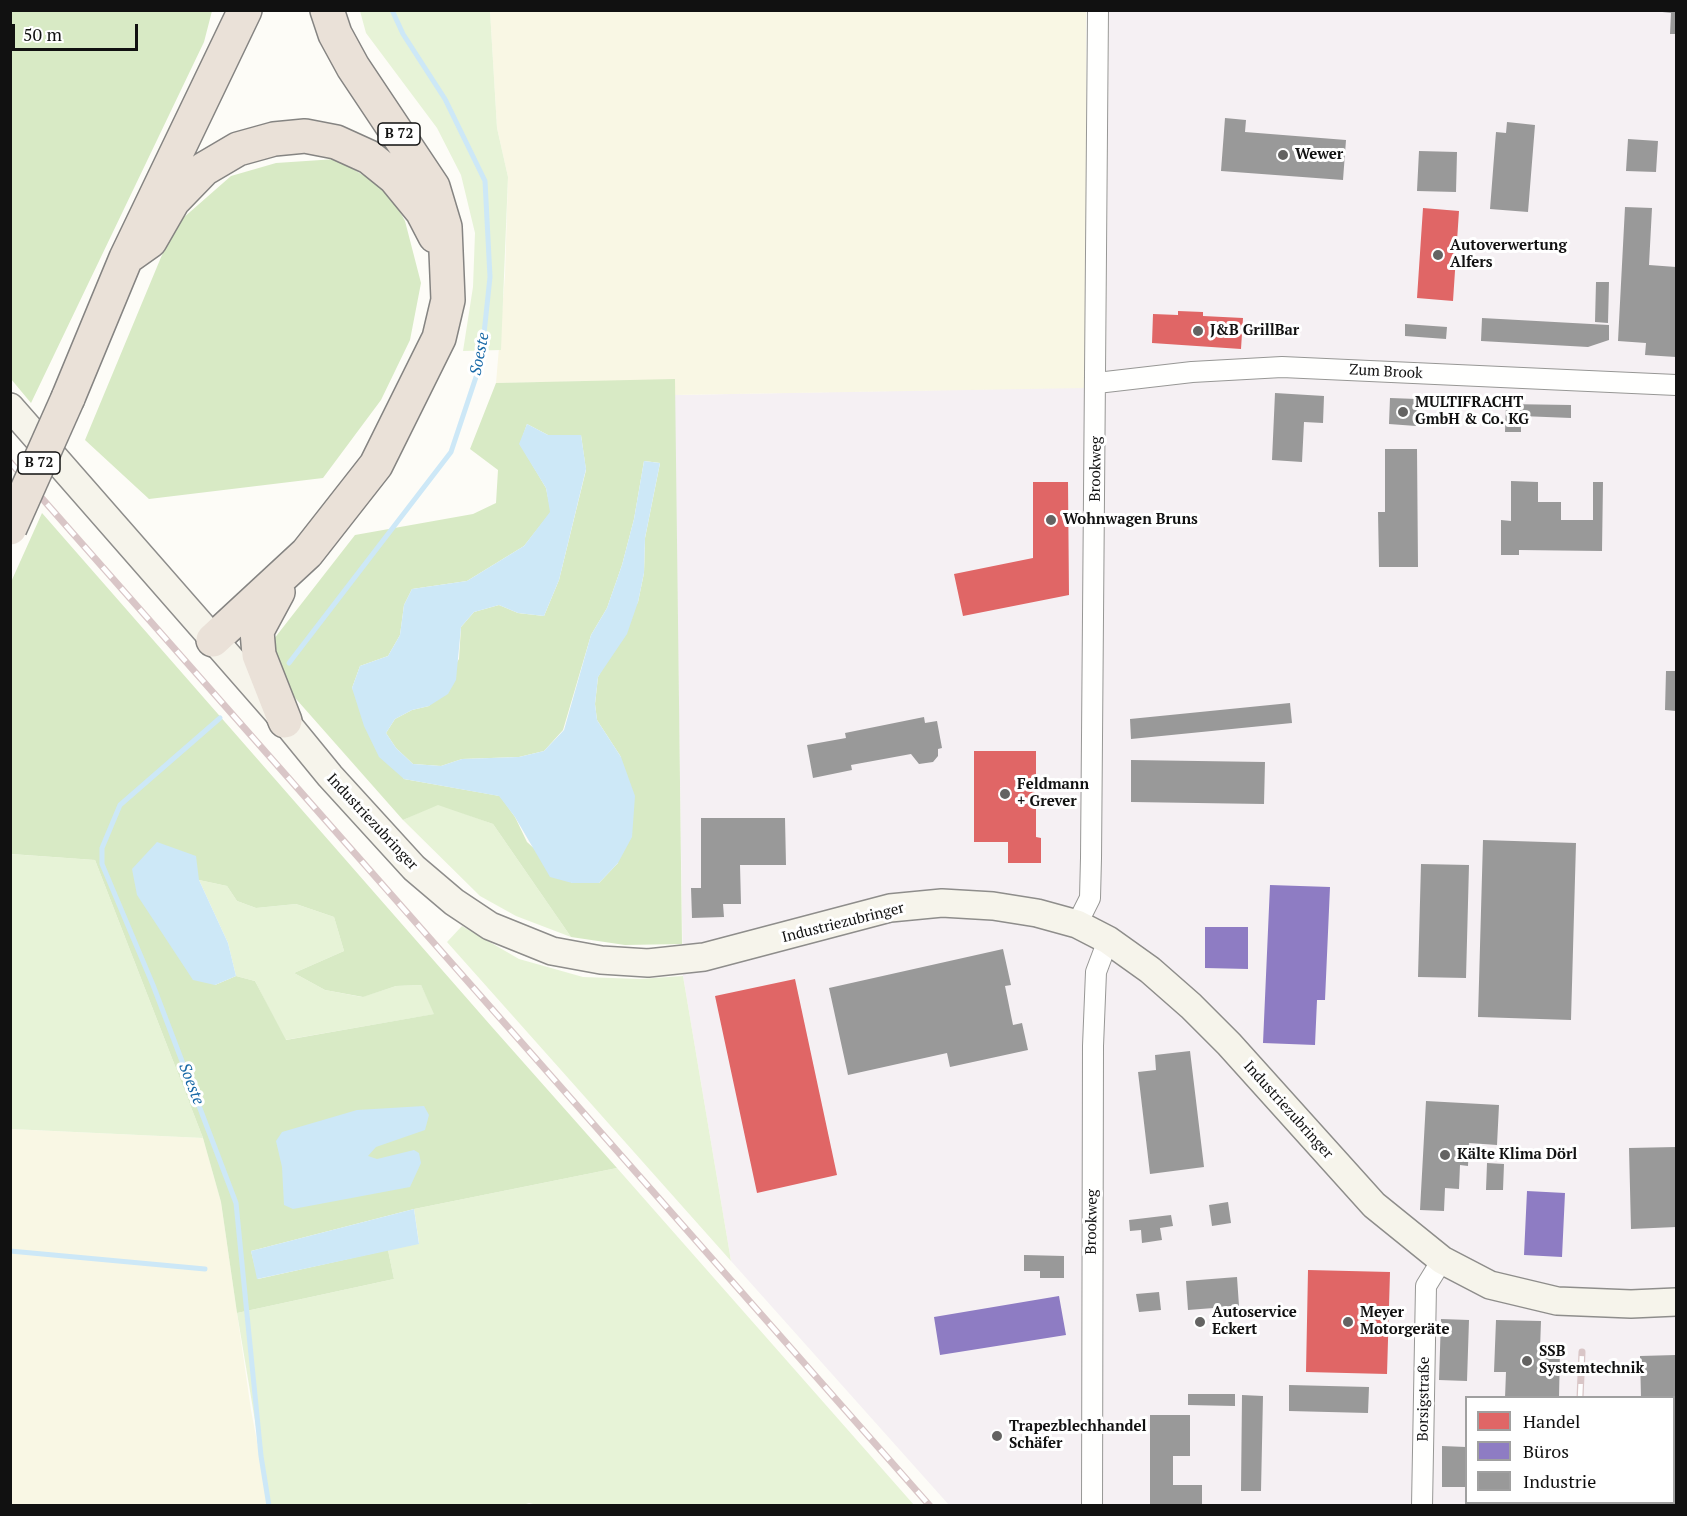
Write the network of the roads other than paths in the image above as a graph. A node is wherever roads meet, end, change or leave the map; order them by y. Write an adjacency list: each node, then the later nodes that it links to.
1 (223, 10): 5 (highway, B 72)
2 (245, 10): 5 (highway, B 72)
3 (327, 10): 7 (highway, B 72)
4 (1098, 10): 8 (street, Brookweg)
5 (204, 93): 6 (highway, B 72)
6 (126, 258): 7 (highway); 11 (highway, B 72, bridge)
7 (446, 266): 12 (highway)
8 (1097, 382): 9 (street, Zum Brook); 15 (street, Brookweg)
9 (1677, 385)
10 (10, 407): 13 (street, Industriezubringer)
11 (10, 528)
12 (289, 572): 13 (highway); 14 (highway)
13 (213, 640): 14 (street, Industriezubringer)
14 (285, 721): 15 (street, Industriezubringer)
15 (1077, 924): 16 (street, Industriezubringer)
16 (1108, 940): 17 (street, Industriezubringer); 19 (street, Brookweg)
17 (1442, 1260): 18 (street, Industriezubringer); 20 (street, Borsigstraße)
18 (1677, 1302)
19 (1092, 1506)
20 (1422, 1506)

